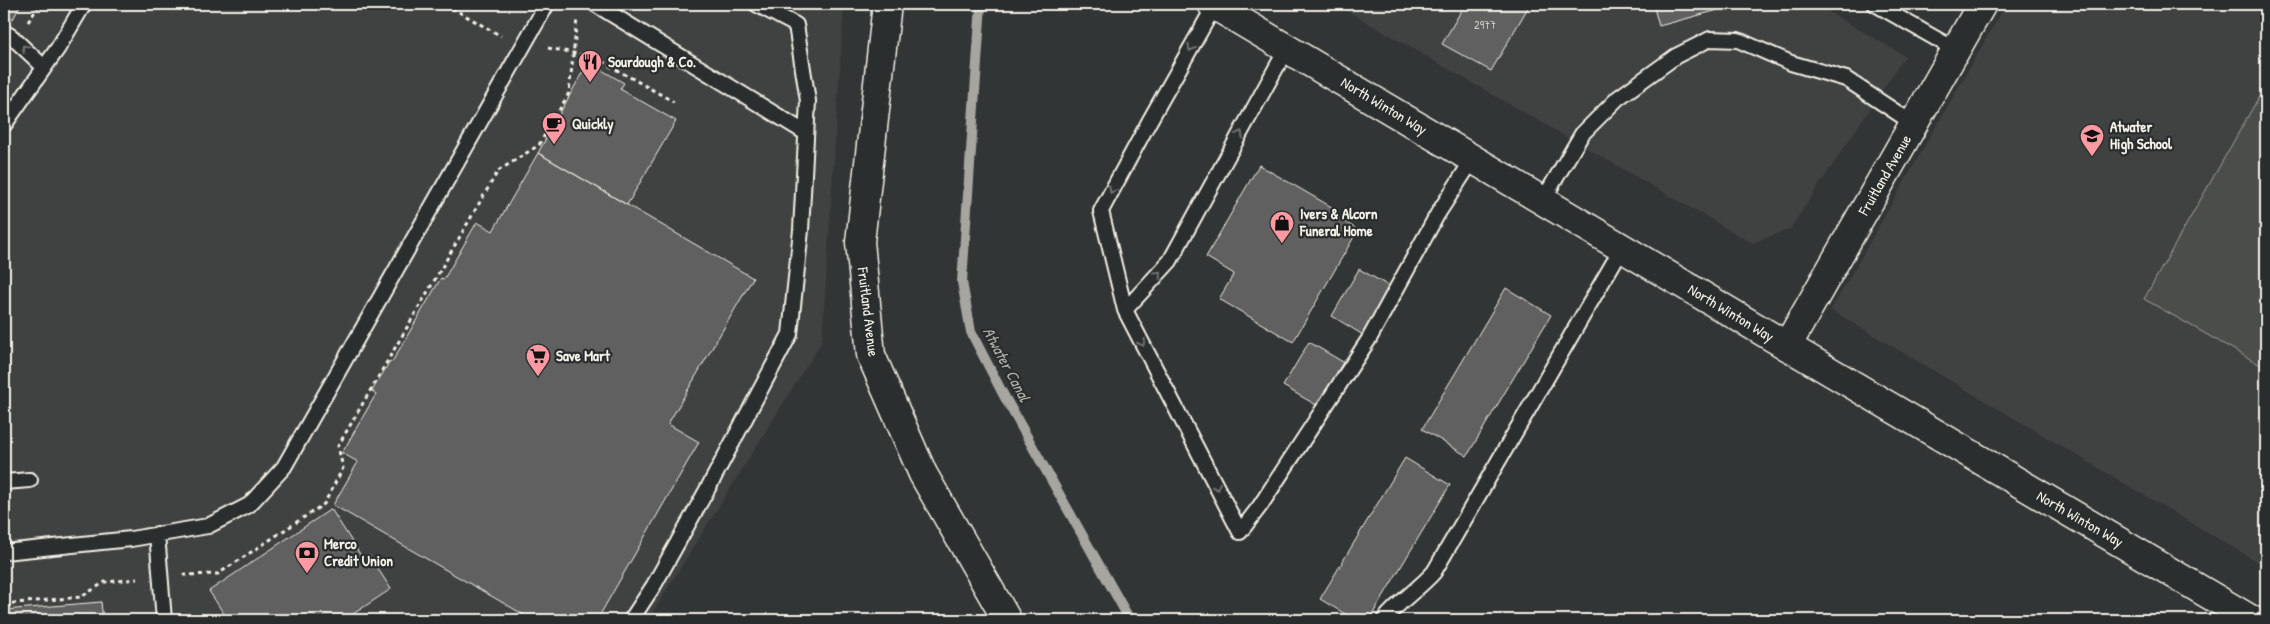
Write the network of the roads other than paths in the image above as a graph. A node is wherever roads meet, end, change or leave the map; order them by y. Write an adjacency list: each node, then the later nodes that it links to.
1 (84, 4): 12 (lane)
2 (547, 4): 23 (lane)
3 (596, 4): 15 (lane)
4 (756, 4): 15 (lane)
5 (887, 4): 27 (main road, Fruitland Avenue)
6 (1875, 4): 11 (lane)
7 (1982, 4): 11 (main road, Fruitland Avenue)
8 (1214, 5): 10 (main road, North Winton Way); 19 (lane, one-way to 19)
9 (4, 32): 12 (lane, one-way to 9)
10 (1287, 48): 16 (main road, North Winton Way); 19 (lane, one-way to 10)
11 (1956, 50): 13 (main road, Fruitland Avenue)
12 (44, 67): 14 (lane)
13 (1914, 124): 17 (lane); 20 (main road, Fruitland Avenue)
14 (4, 125)
15 (806, 133): 26 (lane)
16 (1473, 159): 17 (main road, North Winton Way); 19 (lane, one-way to 16)
17 (1543, 200): 18 (main road, North Winton Way)
18 (1622, 248): 20 (main road, North Winton Way); 28 (lane)
19 (1125, 310)
20 (1787, 346): 29 (main road, North Winton Way)
21 (30, 480): 22 (lane)
22 (4, 482)
23 (156, 534): 24 (lane); 25 (lane)
24 (4, 552)
25 (164, 620)
26 (632, 620)
27 (1007, 620)
28 (1384, 620)
29 (2252, 620)

